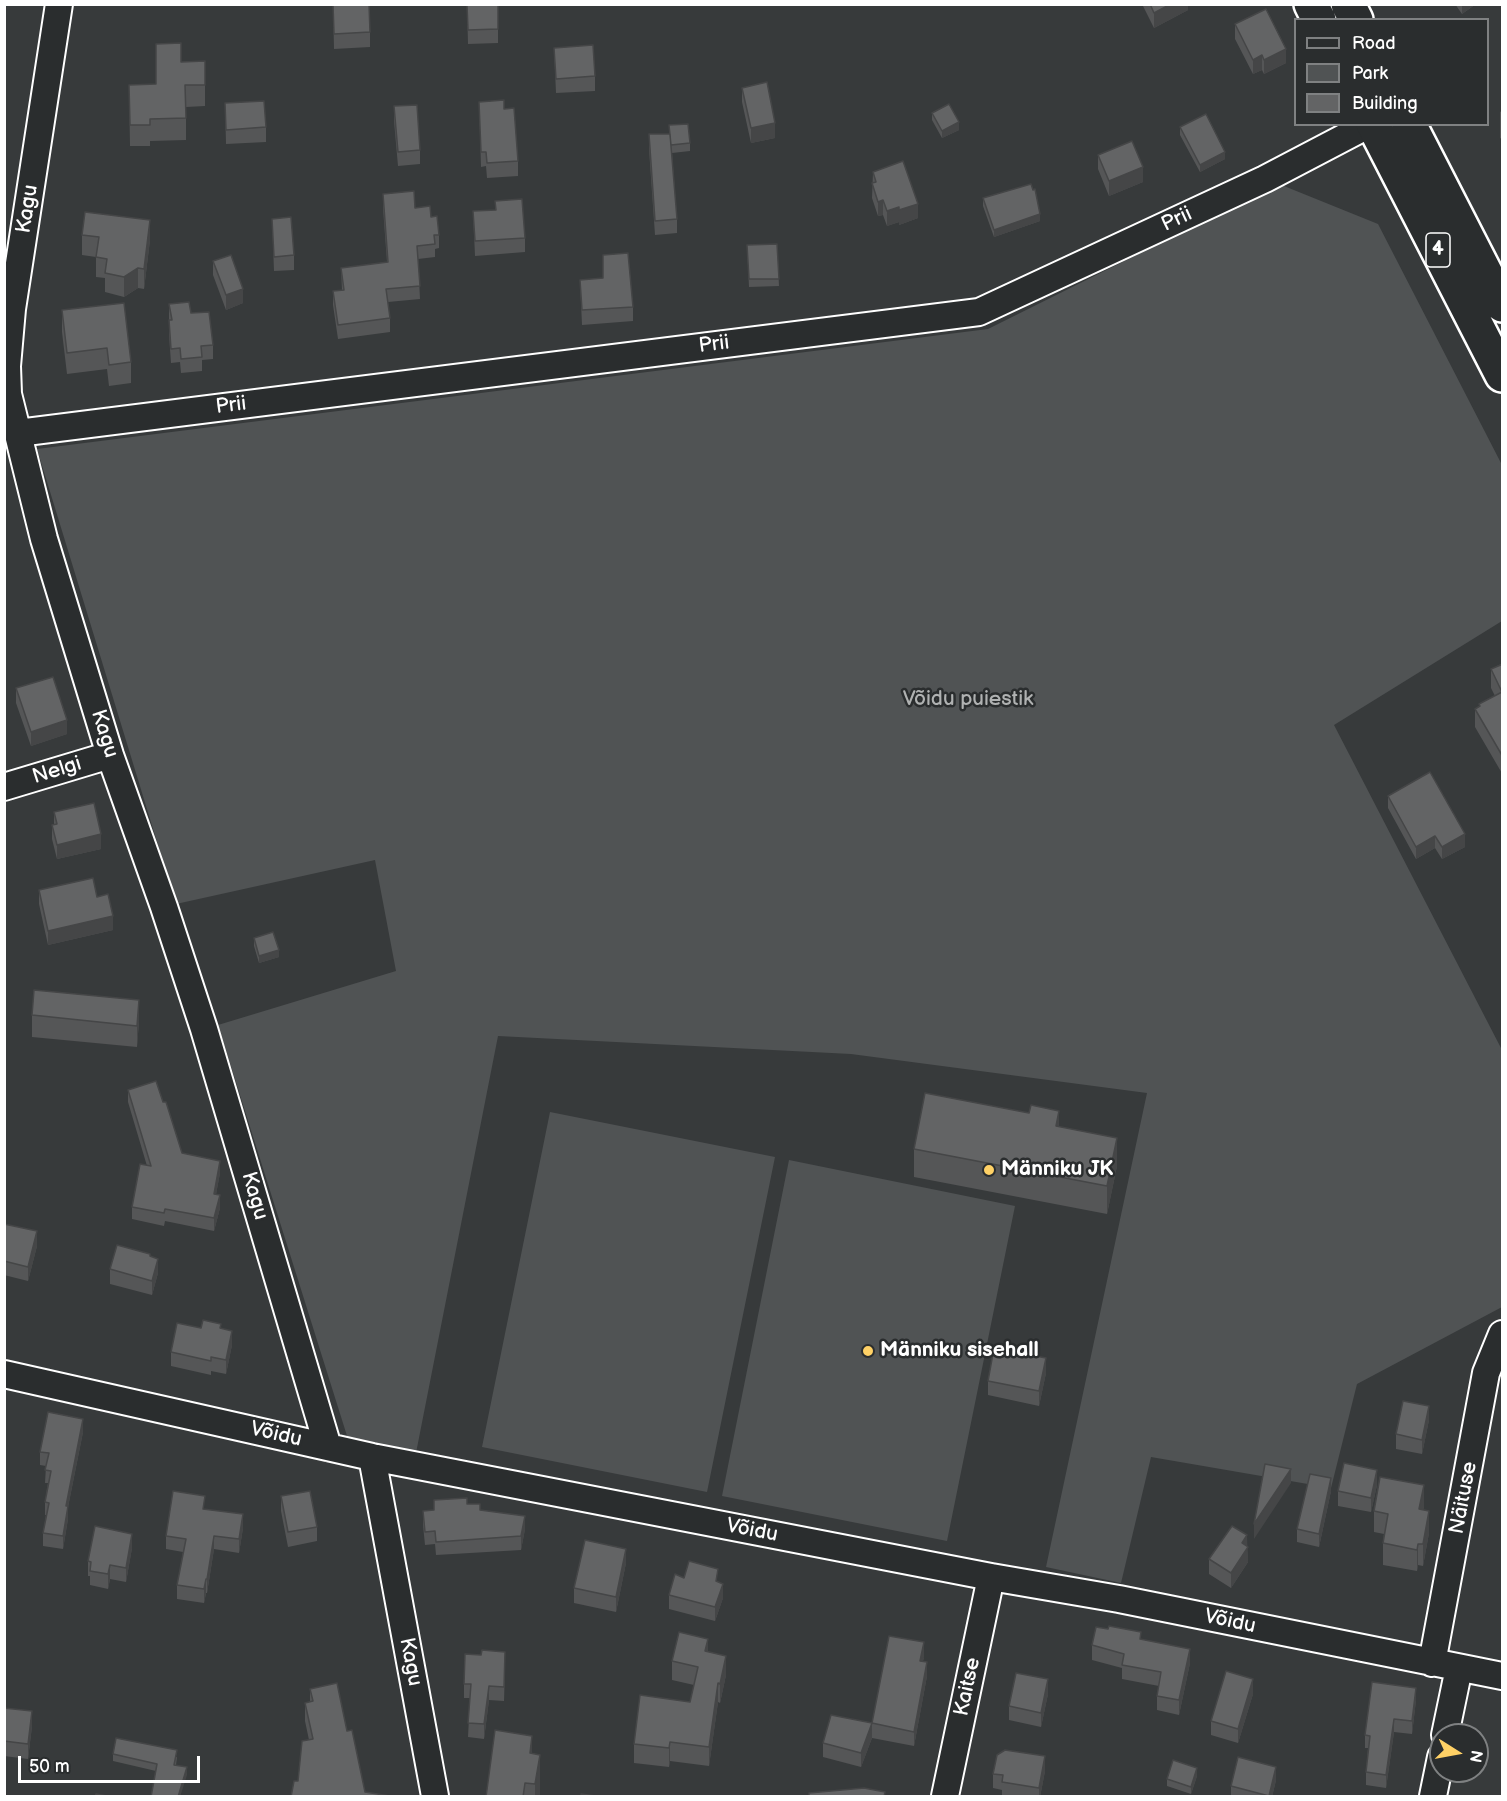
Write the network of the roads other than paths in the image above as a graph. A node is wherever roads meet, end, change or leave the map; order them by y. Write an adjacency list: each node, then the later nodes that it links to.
1 (59, 4): 8 (street, Kagu)
2 (1328, 10): 3 (highway)
3 (1350, 18)
4 (1368, 126): 10 (street, Prii)
5 (1373, 126): 9 (highway, 4)
6 (1410, 126): 7 (highway, 4)
7 (1503, 304)
8 (8, 308): 10 (street, Kagu)
9 (1503, 375)
10 (18, 432): 11 (street, Kagu)
11 (110, 755): 12 (street, Nelgi); 15 (street, Kagu)
12 (4, 787)
13 (1503, 1334): 18 (street, Näituse)
14 (4, 1374): 15 (street, Võidu)
15 (328, 1447): 16 (street, Võidu)
16 (372, 1458): 17 (street, Võidu); 22 (street, Kagu)
17 (991, 1577): 18 (street, Võidu); 23 (street, Kaitse)
18 (1432, 1664): 19 (street, Võidu)
19 (1459, 1668): 20 (street, Võidu); 21 (street)
20 (1503, 1676)
21 (1448, 1723)
22 (435, 1797)
23 (945, 1797)

